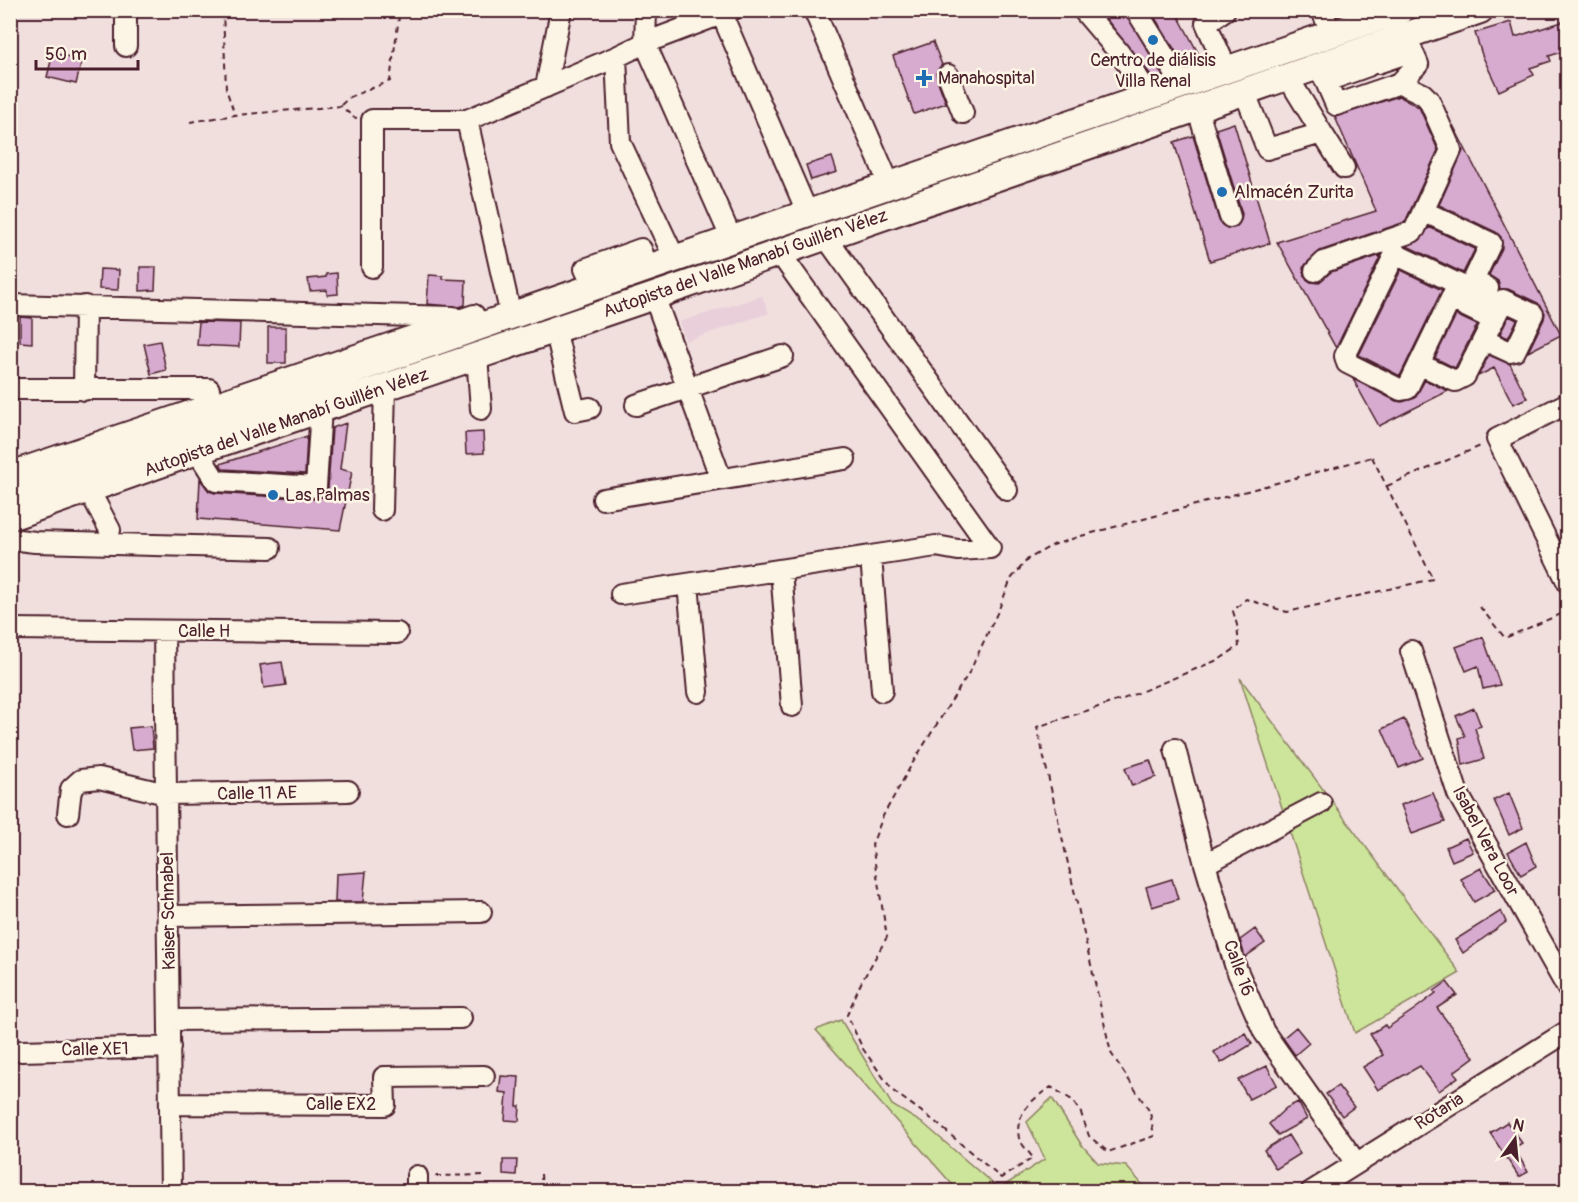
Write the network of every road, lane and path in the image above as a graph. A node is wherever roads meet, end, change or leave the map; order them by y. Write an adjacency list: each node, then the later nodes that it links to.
1 (126, 10): 18 (street)
2 (223, 10): 31 (path)
3 (400, 10): 29 (path)
4 (561, 10): 25 (street)
5 (646, 10): 17 (street)
6 (814, 10): 37 (street)
7 (1083, 10): 26 (street)
8 (1136, 10): 27 (street)
9 (1225, 10): 21 (street)
10 (1322, 10): 15 (street)
11 (1401, 10): 14 (main road, Autopista del Valle Manabí Guillén Vélez)
12 (1480, 10): 16 (main road, Autopista del Valle Manabí Guillén Vélez)
13 (725, 12): 17 (street); 40 (street)
14 (1357, 18): 15 (main road, Autopista del Valle Manabí Guillén Vélez)
15 (1331, 34): 21 (main road, Autopista del Valle Manabí Guillén Vélez)
16 (1403, 37): 20 (main road, Autopista del Valle Manabí Guillén Vélez); 24 (street)
17 (645, 43): 19 (street); 44 (street)
18 (126, 46)
19 (616, 57): 25 (street); 47 (street)
20 (1322, 64): 23 (main road, Autopista del Valle Manabí Guillén Vélez); 24 (street)
21 (1227, 70): 27 (main road, Autopista del Valle Manabí Guillén Vélez)
22 (948, 75): 30 (street)
23 (1287, 76): 27 (main road, Autopista del Valle Manabí Guillén Vélez); 35 (street)
24 (1410, 83): 39 (street)
25 (546, 87): 33 (street)
26 (1152, 97): 27 (main road, Autopista del Valle Manabí Guillén Vélez); 37 (main road, Autopista del Valle Manabí Guillén Vélez)
27 (1190, 97): 41 (street); 42 (main road, Autopista del Valle Manabí Guillén Vélez)
28 (1250, 103): 35 (street)
29 (341, 105): 31 (path); 32 (path)
30 (963, 113)
31 (235, 115): 34 (path)
32 (372, 120): 33 (street); 48 (street)
33 (467, 120): 55 (street)
34 (190, 122)
35 (1322, 133): 36 (street)
36 (1344, 168)
37 (890, 186): 38 (main road, Autopista del Valle Manabí Guillén Vélez)
38 (861, 196): 40 (main road, Autopista del Valle Manabí Guillén Vélez); 42 (main road)
39 (1423, 211): 45 (street); 54 (street)
40 (808, 214): 44 (main road, Autopista del Valle Manabí Guillén Vélez)
41 (1230, 217)
42 (870, 220): 43 (main road, Autopista del Valle Manabí Guillén Vélez)
43 (825, 236): 46 (main road, Autopista del Valle Manabí Guillén Vélez); 81 (street)
44 (732, 240): 47 (main road, Autopista del Valle Manabí Guillén Vélez)
45 (1397, 243): 49 (street); 50 (street); 61 (street)
46 (779, 252): 51 (main road, Autopista del Valle Manabí Guillén Vélez); 89 (street)
47 (675, 259): 55 (main road, Autopista del Valle Manabí Guillén Vélez)
48 (372, 267)
49 (1315, 271)
50 (1455, 292): 54 (street); 61 (street)
51 (654, 296): 57 (main road, Autopista del Valle Manabí Guillén Vélez); 63 (street)
52 (10, 305): 53 (street)
53 (85, 306): 56 (street); 66 (street)
54 (1493, 307): 58 (street); 58 (street)
55 (506, 314): 56 (street); 73 (main road, Autopista del Valle Manabí Guillén Vélez)
56 (468, 318): 73 (street)
57 (555, 329): 59 (main road, Autopista del Valle Manabí Guillén Vélez); 71 (street)
58 (1484, 340): 61 (street)
59 (477, 356): 62 (main road, Autopista del Valle Manabí Guillén Vélez); 72 (street)
60 (783, 356): 63 (street)
61 (1419, 364)
62 (385, 387): 70 (main road, Autopista del Valle Manabí Guillén Vélez); 83 (street)
63 (688, 387): 69 (street); 77 (street)
64 (10, 389): 66 (street)
65 (209, 389): 67 (street)
66 (84, 390): 67 (street)
67 (168, 390): 73 (street)
68 (1568, 404): 74 (street)
69 (636, 405)
70 (321, 408): 73 (main road, Autopista del Valle Manabí Guillén Vélez); 73 (street)
71 (590, 408)
72 (480, 409)
73 (187, 431): 76 (street); 79 (main road, Autopista del Valle Manabí Guillén Vélez); 80 (main road, Autopista del Valle Manabí Guillén Vélez)
74 (1497, 439): 78 (path); 91 (street)
75 (845, 459): 77 (street)
76 (10, 472)
77 (721, 479): 82 (street)
78 (1386, 486): 78 (path)
79 (10, 490)
80 (89, 490): 84 (main road, Autopista del Valle Manabí Guillén Vélez); 85 (street)
81 (1007, 490)
82 (603, 499)
83 (382, 510)
84 (19, 514): 87 (street)
85 (110, 530)
86 (10, 539): 87 (street)
87 (35, 542): 88 (street)
88 (270, 548)
89 (871, 557): 90 (street); 100 (street)
90 (781, 570): 92 (street); 102 (street)
91 (1568, 583)
92 (688, 584): 93 (street); 101 (street)
93 (621, 594)
94 (1480, 607): 95 (path)
95 (1568, 611)
96 (10, 628): 97 (street, Calle H)
97 (164, 631): 98 (street, Calle H); 105 (street, Kaiser Schnabel)
98 (397, 633)
99 (1411, 651): 111 (street, Isabel Vera Loor)
100 (882, 691)
101 (698, 692)
102 (792, 706)
103 (1175, 748): 108 (street, Calle 16)
104 (348, 791): 105 (street, Calle 11 AE)
105 (166, 794): 107 (street, Calle 11 AE); 110 (street, Kaiser Schnabel)
106 (1321, 803): 108 (street)
107 (68, 814)
108 (1204, 864): 119 (street, Calle 16)
109 (481, 912): 110 (street)
110 (168, 916): 113 (street, Kaiser Schnabel)
111 (1568, 989)
112 (461, 1018): 113 (street)
113 (170, 1020): 115 (street, Kaiser Schnabel)
114 (1568, 1031): 119 (street, Rotaria)
115 (170, 1047): 116 (street, Calle XE1); 118 (street, Kaiser Schnabel)
116 (21, 1051)
117 (484, 1076): 118 (street, Calle EX2)
118 (171, 1104): 123 (street, Kaiser Schnabel)
119 (1356, 1163): 125 (street, Rotaria)
120 (541, 1174): 124 (path)
121 (487, 1175): 122 (path)
122 (417, 1184)
123 (171, 1191)
124 (542, 1191)
125 (1311, 1191)

